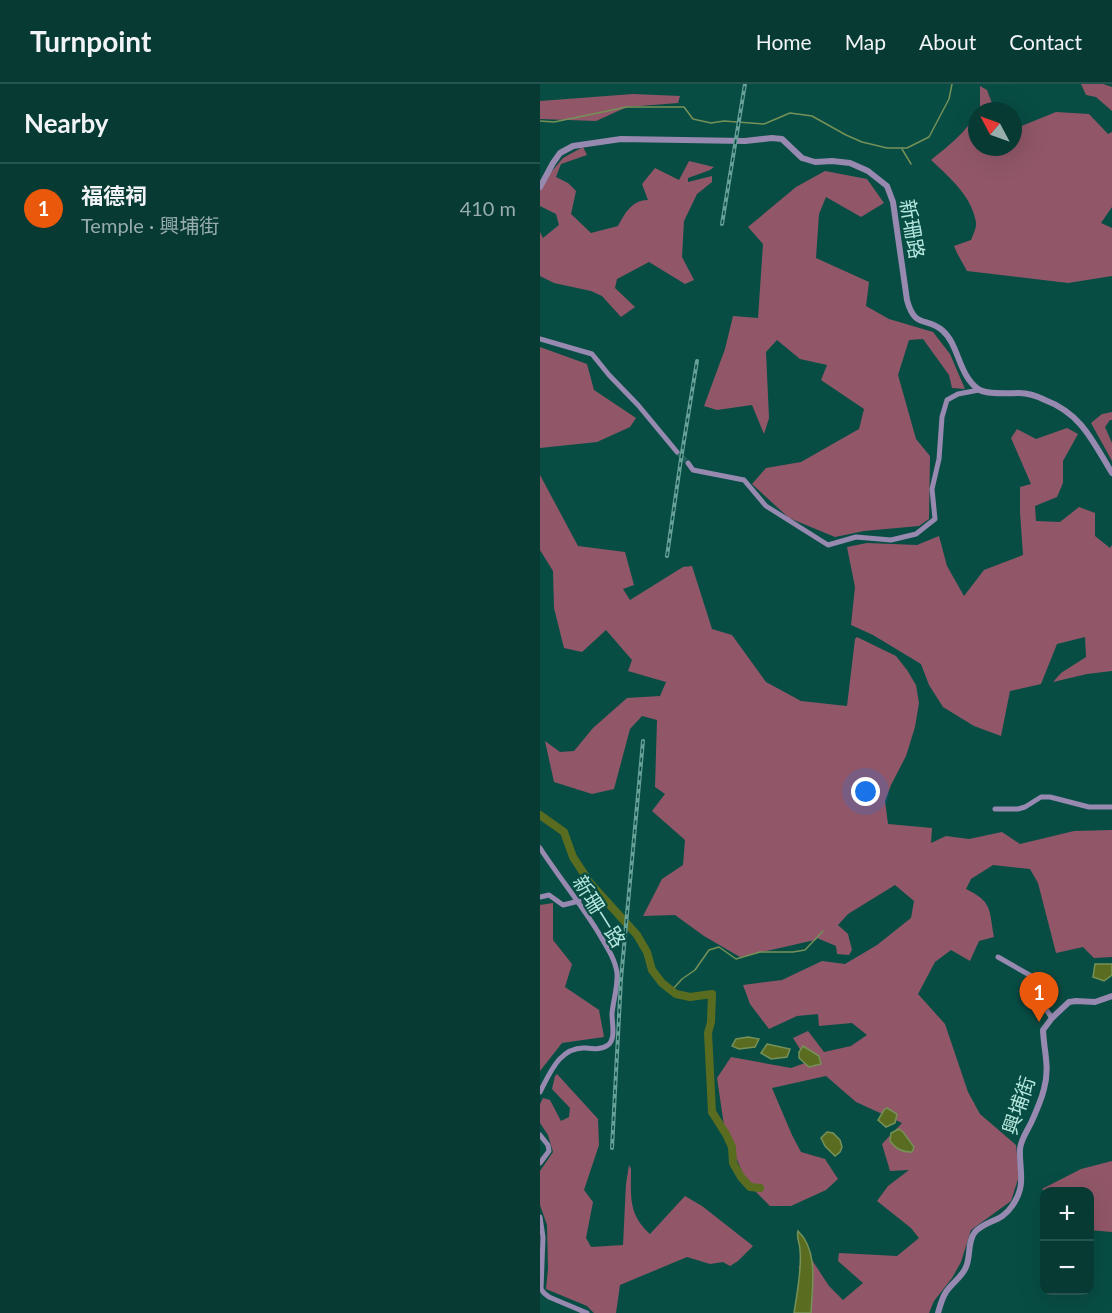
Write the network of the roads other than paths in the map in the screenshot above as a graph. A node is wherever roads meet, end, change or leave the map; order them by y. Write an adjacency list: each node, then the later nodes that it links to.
1 (540, 187): 3 (street, 新珊路)
2 (540, 339): 4 (street)
3 (979, 390): 5 (street); 6 (street)
4 (678, 452)
5 (688, 463)
6 (1112, 472)
7 (1112, 807): 8 (street)
8 (995, 809)
9 (540, 848): 11 (street, 新珊一路)
10 (540, 897): 11 (street)
11 (579, 901): 15 (street, 新珊一路)
12 (998, 957): 14 (street)
13 (1112, 996): 14 (street)
14 (1052, 1018): 20 (street, 興埔街)
15 (540, 1092)
16 (540, 1135): 17 (street)
17 (540, 1163)
18 (540, 1217): 19 (street)
19 (587, 1313)
20 (938, 1313)

